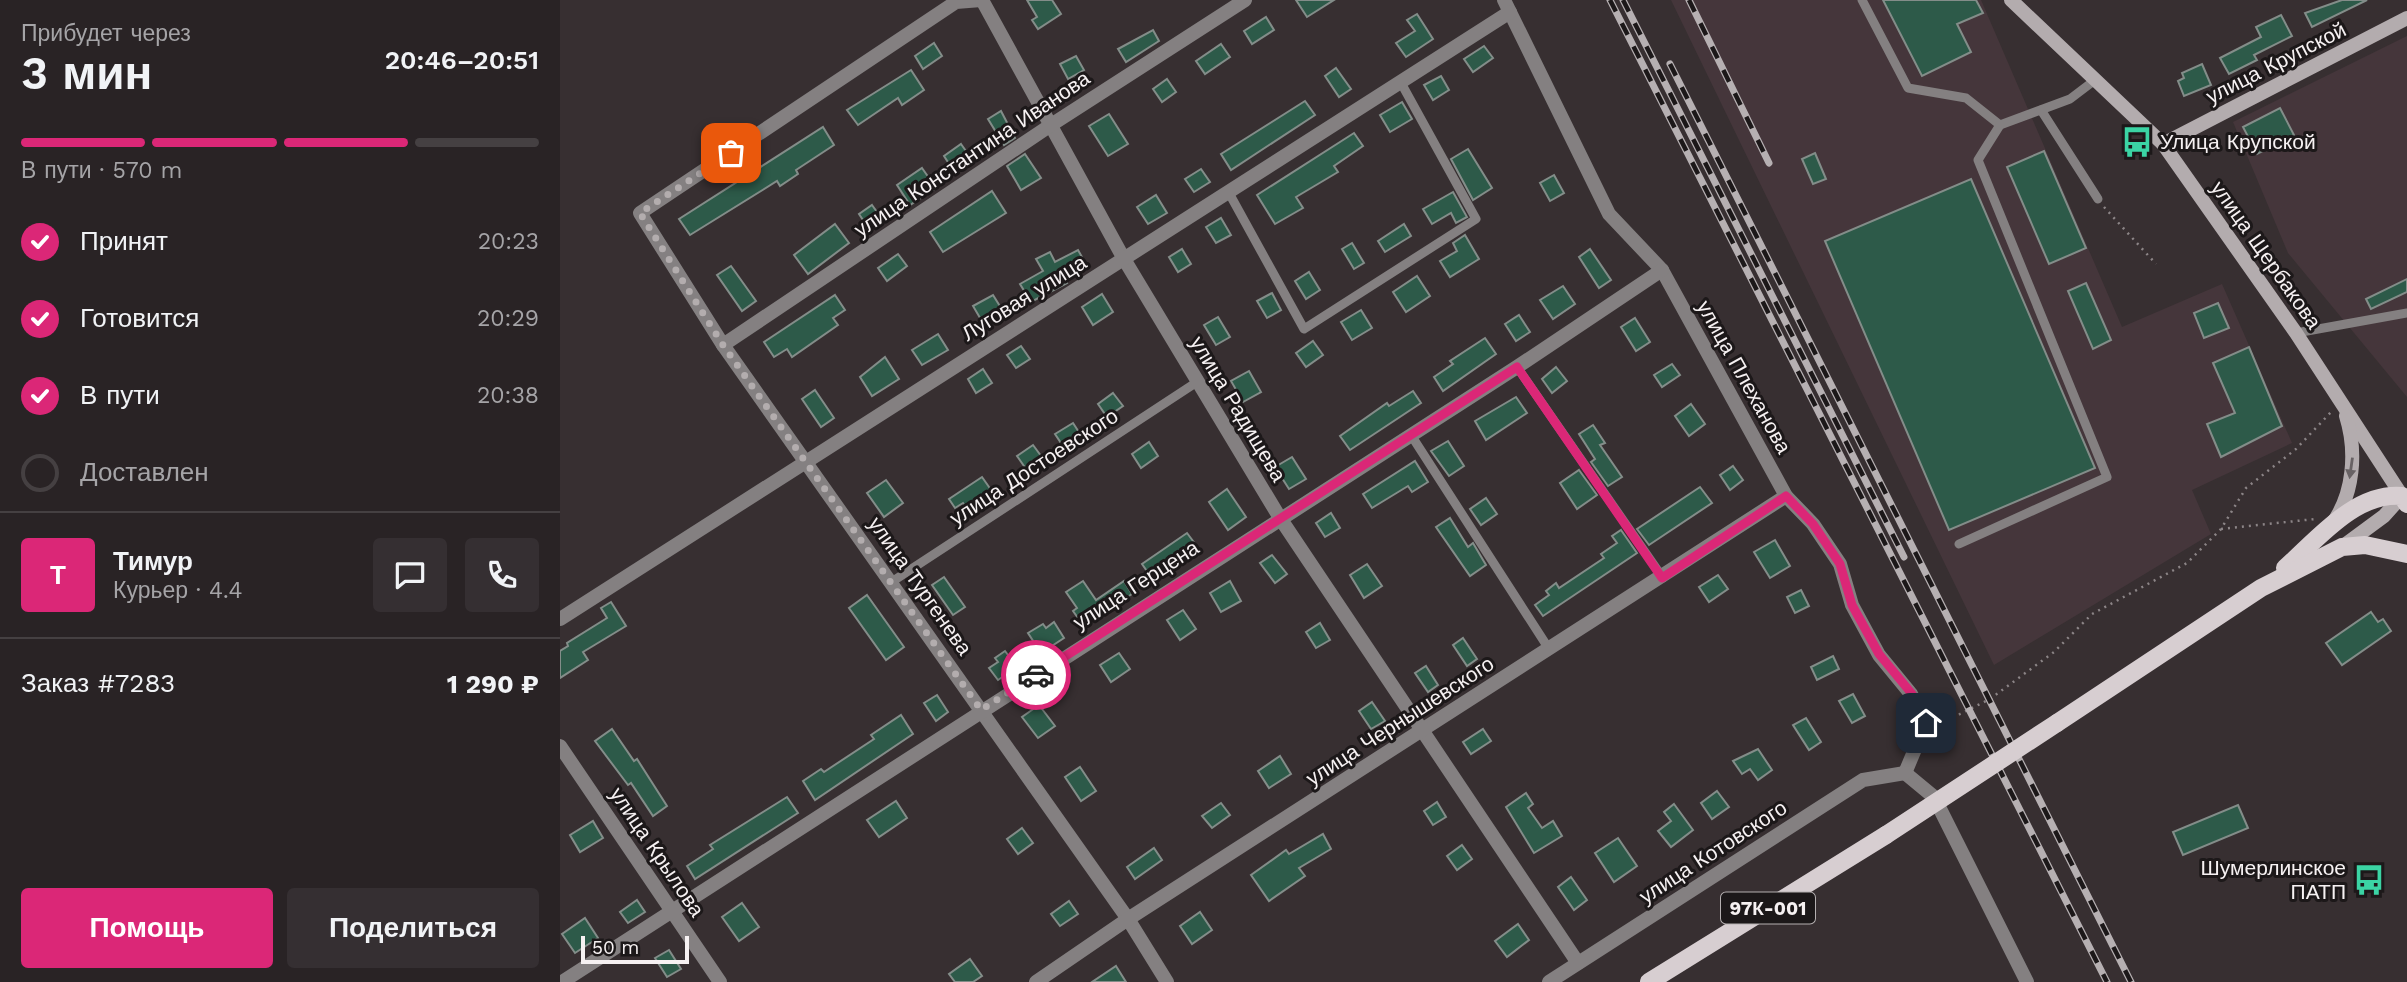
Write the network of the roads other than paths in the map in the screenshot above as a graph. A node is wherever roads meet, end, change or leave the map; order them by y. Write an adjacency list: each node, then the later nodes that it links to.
1 (981, 0): 10 (street, улица Радищева); 19 (street, улица Тургенева)
2 (1245, 0): 10 (street, улица Константина Иванова)
3 (1862, 0): 11 (lane)
4 (2011, 0): 7 (main road, улица Щербакова)
5 (1507, 6): 8 (street, Луговая улица); 16 (street, улица Плеханова)
6 (2407, 19): 12 (main road, улица Крупской)
7 (2095, 80): 9 (lane); 12 (main road, улица Щербакова)
8 (1400, 81): 13 (street, Луговая улица); 13 (lane)
9 (2041, 110): 11 (lane); 14 (lane)
10 (1051, 125): 15 (street, улица Радищева); 19 (street, улица Константина Иванова)
11 (2000, 125): 29 (lane)
12 (2163, 144): 18 (main road, улица Щербакова)
13 (1229, 193): 15 (street, Луговая улица)
14 (2098, 199)
15 (1124, 259): 21 (street, улица Радищева); 24 (street, Луговая улица)
16 (1662, 270): 20 (street, улица Герцена); 25 (street, улица Плеханова)
17 (2407, 313): 18 (lane)
18 (2296, 332): 22 (main road, улица Щербакова)
19 (723, 345): 24 (street, улица Тургенева)
20 (1517, 367): 23 (street, улица Герцена); 32 (lane)
21 (1197, 382): 27 (street, улица Радищева); 33 (lane, улица Достоевского)
22 (2341, 401): 26 (main road, улица Щербакова); 28 (main road, one-way to 28)
23 (1411, 435): 27 (street, улица Герцена); 36 (lane)
24 (807, 460): 33 (street, улица Тургенева); 35 (street, Луговая улица)
25 (1786, 496): 32 (street, улица Чернышевского); 40 (street, улица Плеханова)
26 (2405, 497): 28 (main road, 97К-001); 30 (main road, 97К-001)
27 (1280, 518): 37 (street, улица Герцена); 38 (street, улица Радищева)
28 (2324, 534): 34 (main road, 97К-001)
29 (1959, 544)
30 (2342, 547): 31 (main road, 97К-001); 34 (main road, 97К-001)
31 (2407, 554)
32 (1662, 578): 36 (street, улица Чернышевского)
33 (890, 583): 37 (street, улица Тургенева)
34 (2261, 588): 49 (main road, 97К-001, bridge)
35 (560, 619)
36 (1549, 649): 38 (street, улица Чернышевского)
37 (981, 710): 41 (street, улица Герцена); 42 (street, улица Тургенева)
38 (1424, 732): 42 (street, улица Чернышевского); 43 (street, улица Радищева)
39 (560, 746): 41 (street, улица Крылова)
40 (1905, 773): 43 (street, улица Котовского); 50 (street)
41 (673, 912): 44 (street, улица Герцена); 45 (street, улица Крылова)
42 (1128, 919): 46 (street, улица Чернышевского); 47 (street, улица Тургенева)
43 (1578, 963): 48 (street, улица Котовского)
44 (562, 982)
45 (720, 982)
46 (1036, 982)
47 (1167, 982)
48 (1549, 982)
49 (1649, 982)
50 (2027, 982)

